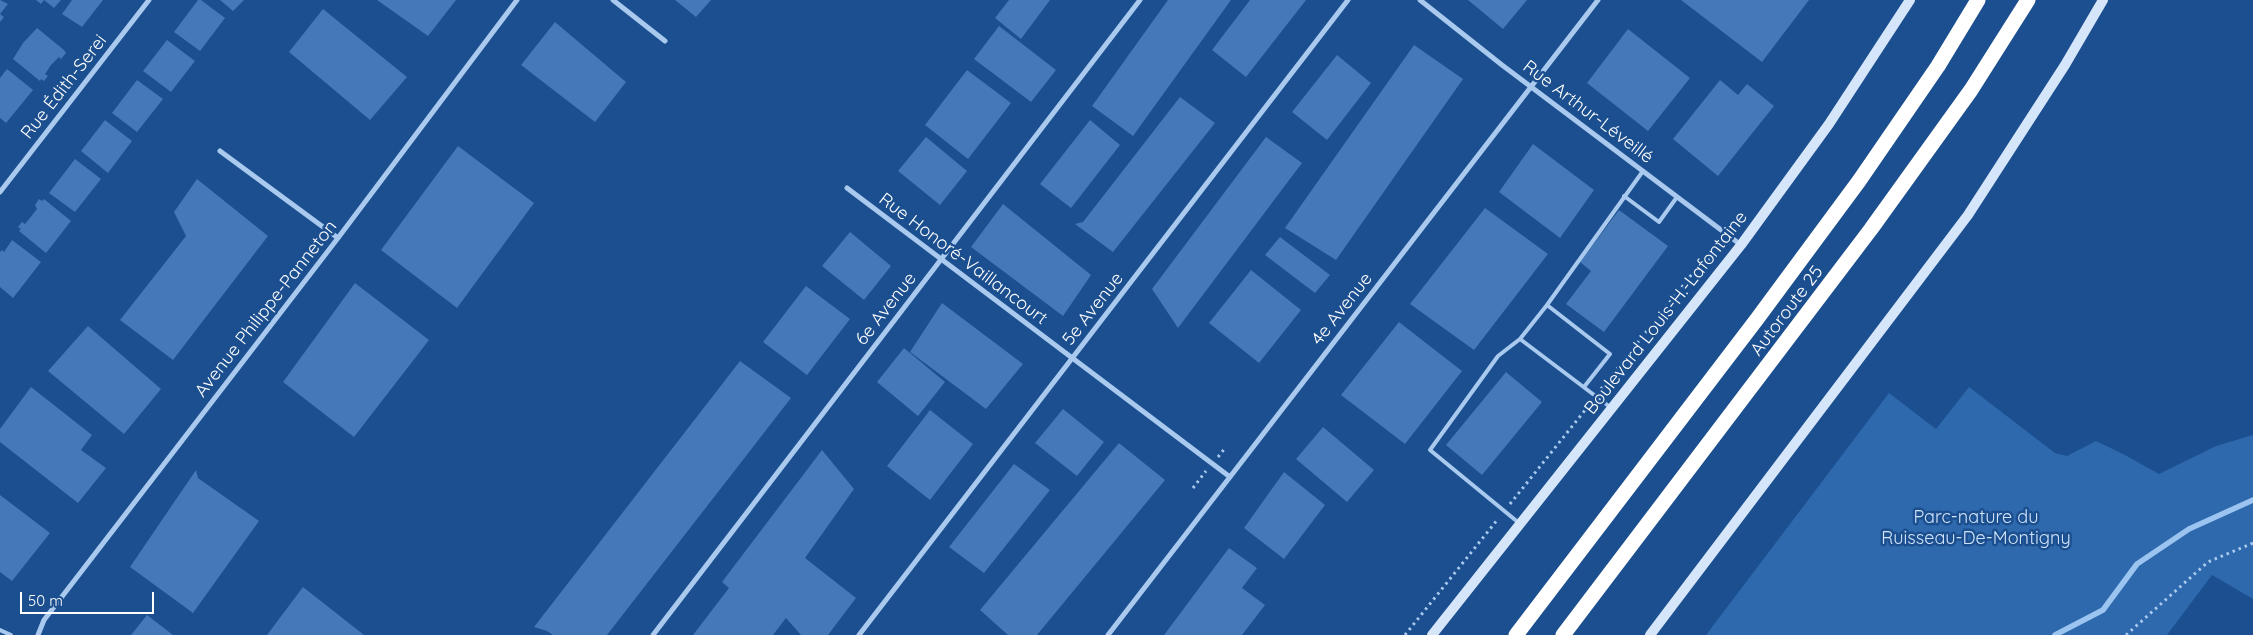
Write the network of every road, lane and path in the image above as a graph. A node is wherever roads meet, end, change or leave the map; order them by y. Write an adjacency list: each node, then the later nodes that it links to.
1 (149, 0): 17 (street, Rue Édith-Serei)
2 (517, 0): 20 (street, Avenue Philippe-Panneton)
3 (613, 0): 12 (street)
4 (1140, 0): 22 (street, 6e Avenue)
5 (1348, 0): 26 (street, 5e Avenue)
6 (1420, 0): 13 (street, Rue Arthur-Léveillé)
7 (1598, 0): 13 (street, 4e Avenue)
8 (1910, 0): 21 (main road, Boulevard Louis-H.-Lafontaine)
9 (1978, 0): 44 (highway, Autoroute 25)
10 (2028, 0): 45 (highway, Autoroute 25)
11 (2103, 0): 46 (main road)
12 (664, 40)
13 (1532, 86): 15 (street, Rue Arthur-Léveillé); 31 (street, 4e Avenue)
14 (220, 151): 20 (street)
15 (1642, 171): 18 (lane); 19 (street, Rue Arthur-Léveillé)
16 (847, 188): 22 (street, Rue Honoré-Vaillancourt)
17 (0, 192)
18 (1624, 196): 19 (lane); 24 (lane)
19 (1677, 197): 21 (street, Rue Arthur-Léveillé)
20 (338, 238): 38 (street, Avenue Philippe-Panneton)
21 (1741, 245): 29 (main road, Boulevard Louis-H.-Lafontaine)
22 (942, 259): 26 (street, Rue Honoré-Vaillancourt); 39 (street, 6e Avenue)
23 (1701, 263): 27 (path, Boulevard Louis-H.-Lafontaine)
24 (1547, 305): 25 (lane); 28 (lane)
25 (1520, 339): 28 (lane); 34 (lane)
26 (1072, 358): 31 (street, Rue Honoré-Vaillancourt); 40 (street, 5e Avenue)
27 (1611, 376)
28 (1584, 387): 29 (lane)
29 (1612, 409): 34 (main road, Boulevard Louis-H.-Lafontaine)
30 (1584, 411): 32 (path, Boulevard Louis-H.-Lafontaine)
31 (1230, 477): 41 (street, 4e Avenue)
32 (1513, 500)
33 (1496, 522): 42 (path)
34 (1520, 524): 43 (main road, Boulevard Louis-H.-Lafontaine)
35 (2253, 543): 47 (path)
36 (0, 630): 37 (lane)
37 (11, 635)
38 (38, 635)
39 (652, 635)
40 (859, 635)
41 (1108, 635)
42 (1405, 635)
43 (1432, 635)
44 (1516, 635)
45 (1563, 635)
46 (1650, 635)
47 (2126, 635)

